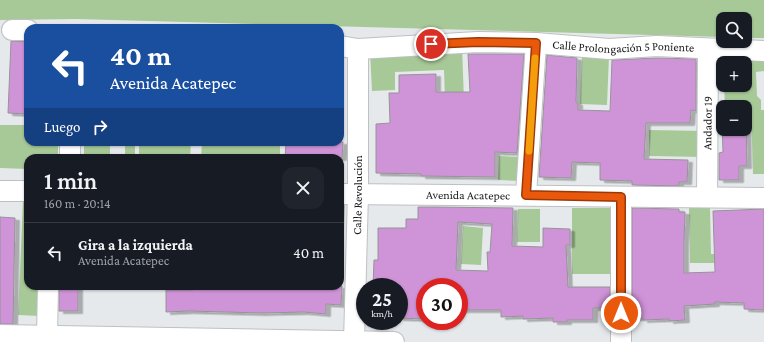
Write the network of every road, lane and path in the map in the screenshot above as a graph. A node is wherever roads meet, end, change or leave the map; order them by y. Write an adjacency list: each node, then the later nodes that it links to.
1 (536, 43): 2 (street, Calle Prolongación 5 Poniente); 3 (street, Calle Prolongación 5 Poniente); 8 (street)
2 (349, 48): 7 (street, Calle Revolución)
3 (708, 49): 4 (street, Calle Prolongación 5 Poniente); 10 (street, Andador 19)
4 (764, 51)
5 (0, 191): 6 (street)
6 (24, 191)
7 (349, 194): 8 (street, Avenida Acatepec); 16 (street, Calle Revolución)
8 (526, 195): 9 (street, Avenida Acatepec)
9 (621, 197): 10 (street, Avenida Acatepec); 18 (street)
10 (707, 197): 11 (street, Avenida Acatepec)
11 (764, 198)
12 (48, 290): 14 (street)
13 (0, 335): 14 (street)
14 (47, 336): 15 (street)
15 (79, 339): 16 (street)
16 (354, 342): 17 (street)
17 (394, 342)
18 (621, 342)

